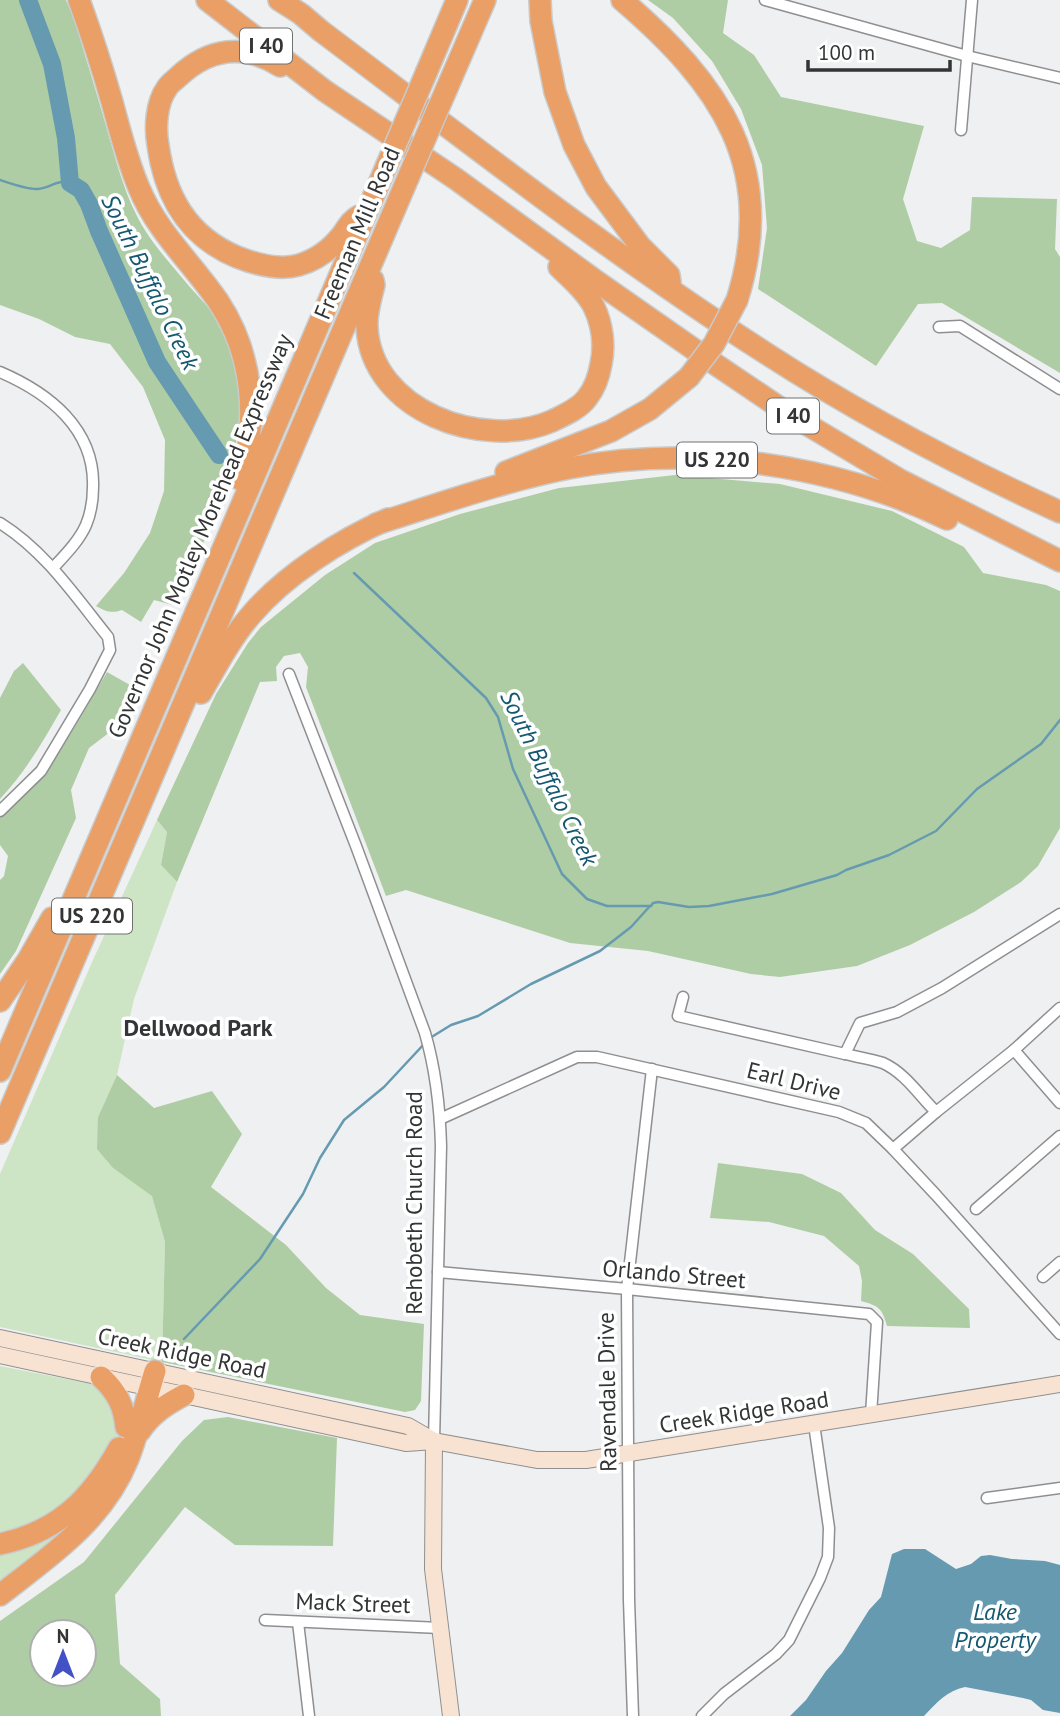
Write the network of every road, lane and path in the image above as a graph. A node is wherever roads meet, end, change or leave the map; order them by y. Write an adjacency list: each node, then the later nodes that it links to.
1 (79, 0): 23 (highway)
2 (207, 0): 14 (highway, I 40)
3 (279, 0): 10 (highway, I 40)
4 (457, 0): 11 (highway)
5 (485, 0): 18 (highway, Freeman Mill Road, bridge)
6 (540, 0): 19 (highway)
7 (622, 0): 26 (highway, bridge)
8 (765, 0): 12 (street)
9 (972, 0): 12 (street)
10 (296, 7): 19 (highway, I 40)
11 (447, 10): 16 (highway, Governor John Motley Morehead Expressway / US 220, bridge)
12 (967, 56): 13 (street); 15 (street)
13 (1060, 78)
14 (325, 91): 16 (highway); 17 (highway, I 40)
15 (961, 130)
16 (367, 212): 23 (highway, Governor John Motley Morehead Expressway / US 220)
17 (551, 248): 18 (highway); 27 (highway, I 40)
18 (371, 267): 30 (highway, Freeman Mill Road)
19 (672, 291): 24 (highway, I 40)
20 (939, 327): 22 (street)
21 (0, 372): 28 (street)
22 (1060, 389)
23 (241, 505): 32 (highway, Governor John Motley Morehead Expressway / US 220)
24 (1060, 512)
25 (0, 523): 28 (street)
26 (376, 524): 27 (highway, US 220); 30 (highway, US 220)
27 (1055, 559)
28 (53, 568): 31 (street)
29 (289, 674): 43 (street, Rehobeth Church Road)
30 (178, 718): 44 (highway, US 220)
31 (0, 811)
32 (74, 895): 35 (highway); 40 (highway, Governor John Motley Morehead Expressway / US 220)
33 (1060, 914): 38 (street)
34 (683, 997): 38 (street)
35 (0, 1001)
36 (1060, 1008): 37 (street)
37 (1014, 1050): 41 (street); 42 (street)
38 (845, 1054): 42 (street)
39 (652, 1069): 43 (street, Earl Drive); 46 (street, Earl Drive); 51 (street, Ravendale Drive)
40 (0, 1071)
41 (1060, 1103)
42 (936, 1112): 46 (street)
43 (440, 1119): 49 (street, Rehobeth Church Road)
44 (0, 1133)
45 (1060, 1136): 47 (street)
46 (893, 1149): 52 (street, Earl Drive)
47 (976, 1209)
48 (1060, 1262): 50 (street)
49 (438, 1272): 51 (street, Orlando Street); 62 (street, Rehobeth Church Road)
50 (1043, 1277)
51 (627, 1289): 59 (street, Orlando Street); 63 (street, Ravendale Drive)
52 (1060, 1334)
53 (0, 1338): 56 (main road, Creek Ridge Road)
54 (0, 1355): 55 (main road, Creek Ridge Road)
55 (102, 1377): 56 (main road, Creek Ridge Road); 61 (highway)
56 (147, 1378): 58 (main road, Creek Ridge Road); 61 (highway); 62 (main road, Creek Ridge Road)
57 (1060, 1384): 59 (main road, Creek Ridge Road)
58 (184, 1395): 61 (highway); 62 (main road, Creek Ridge Road)
59 (871, 1415): 60 (main road, Creek Ridge Road)
60 (814, 1424): 63 (main road, Creek Ridge Road); 74 (street)
61 (130, 1434): 66 (highway); 67 (highway)
62 (434, 1441): 63 (main road, Creek Ridge Road); 70 (main road, Rehobeth Church Road)
63 (629, 1453): 73 (street, Ravendale Drive)
64 (1060, 1488): 65 (street)
65 (987, 1498)
66 (0, 1544)
67 (0, 1595)
68 (265, 1619): 69 (street, Mack Street)
69 (298, 1622): 70 (street, Mack Street); 71 (street)
70 (440, 1628): 72 (main road, Rehobeth Church Road)
71 (309, 1716)
72 (451, 1716)
73 (633, 1716)
74 (702, 1716)

